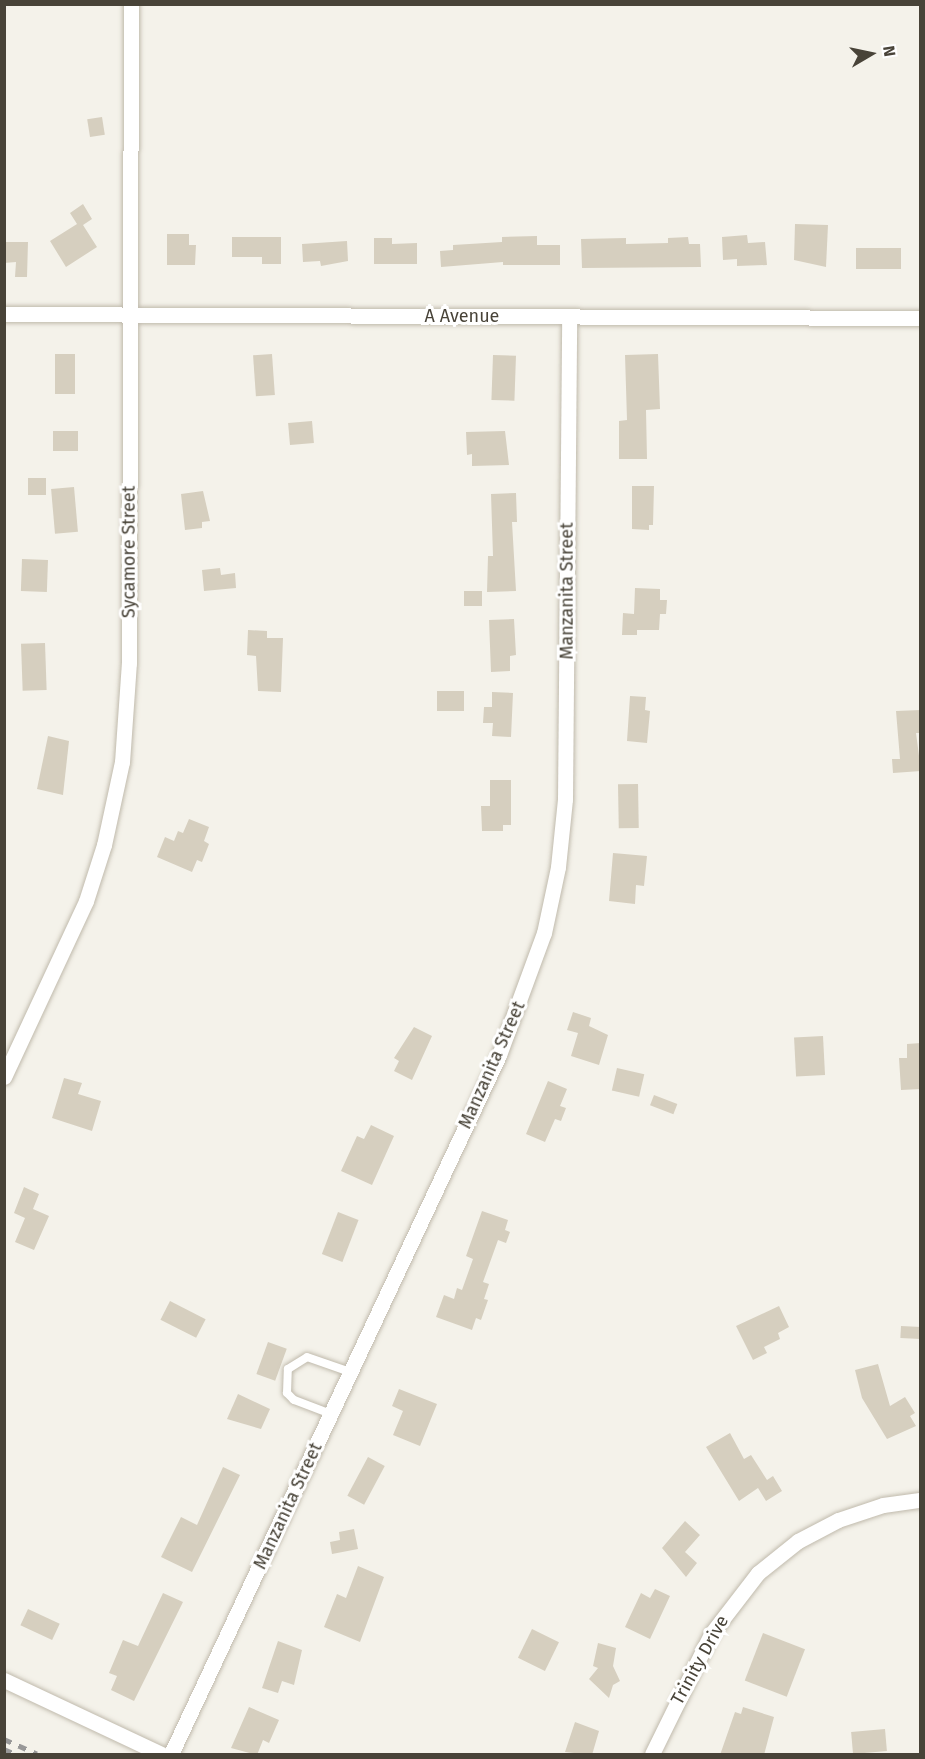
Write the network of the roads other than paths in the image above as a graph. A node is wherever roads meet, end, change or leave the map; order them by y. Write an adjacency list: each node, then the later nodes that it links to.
1 (131, 4): 3 (street, Sycamore Street)
2 (4, 314): 3 (street, A Avenue)
3 (130, 315): 4 (street, A Avenue); 6 (street, Sycamore Street)
4 (569, 317): 5 (street, A Avenue); 7 (street, Manzanita Street)
5 (921, 318)
6 (4, 1077)
7 (350, 1372): 8 (street, Manzanita Street); 8 (lane)
8 (331, 1414): 12 (street, Manzanita Street)
9 (921, 1500): 13 (street, Trinity Drive)
10 (4, 1680): 11 (street)
11 (161, 1755)
12 (171, 1755)
13 (652, 1755)

